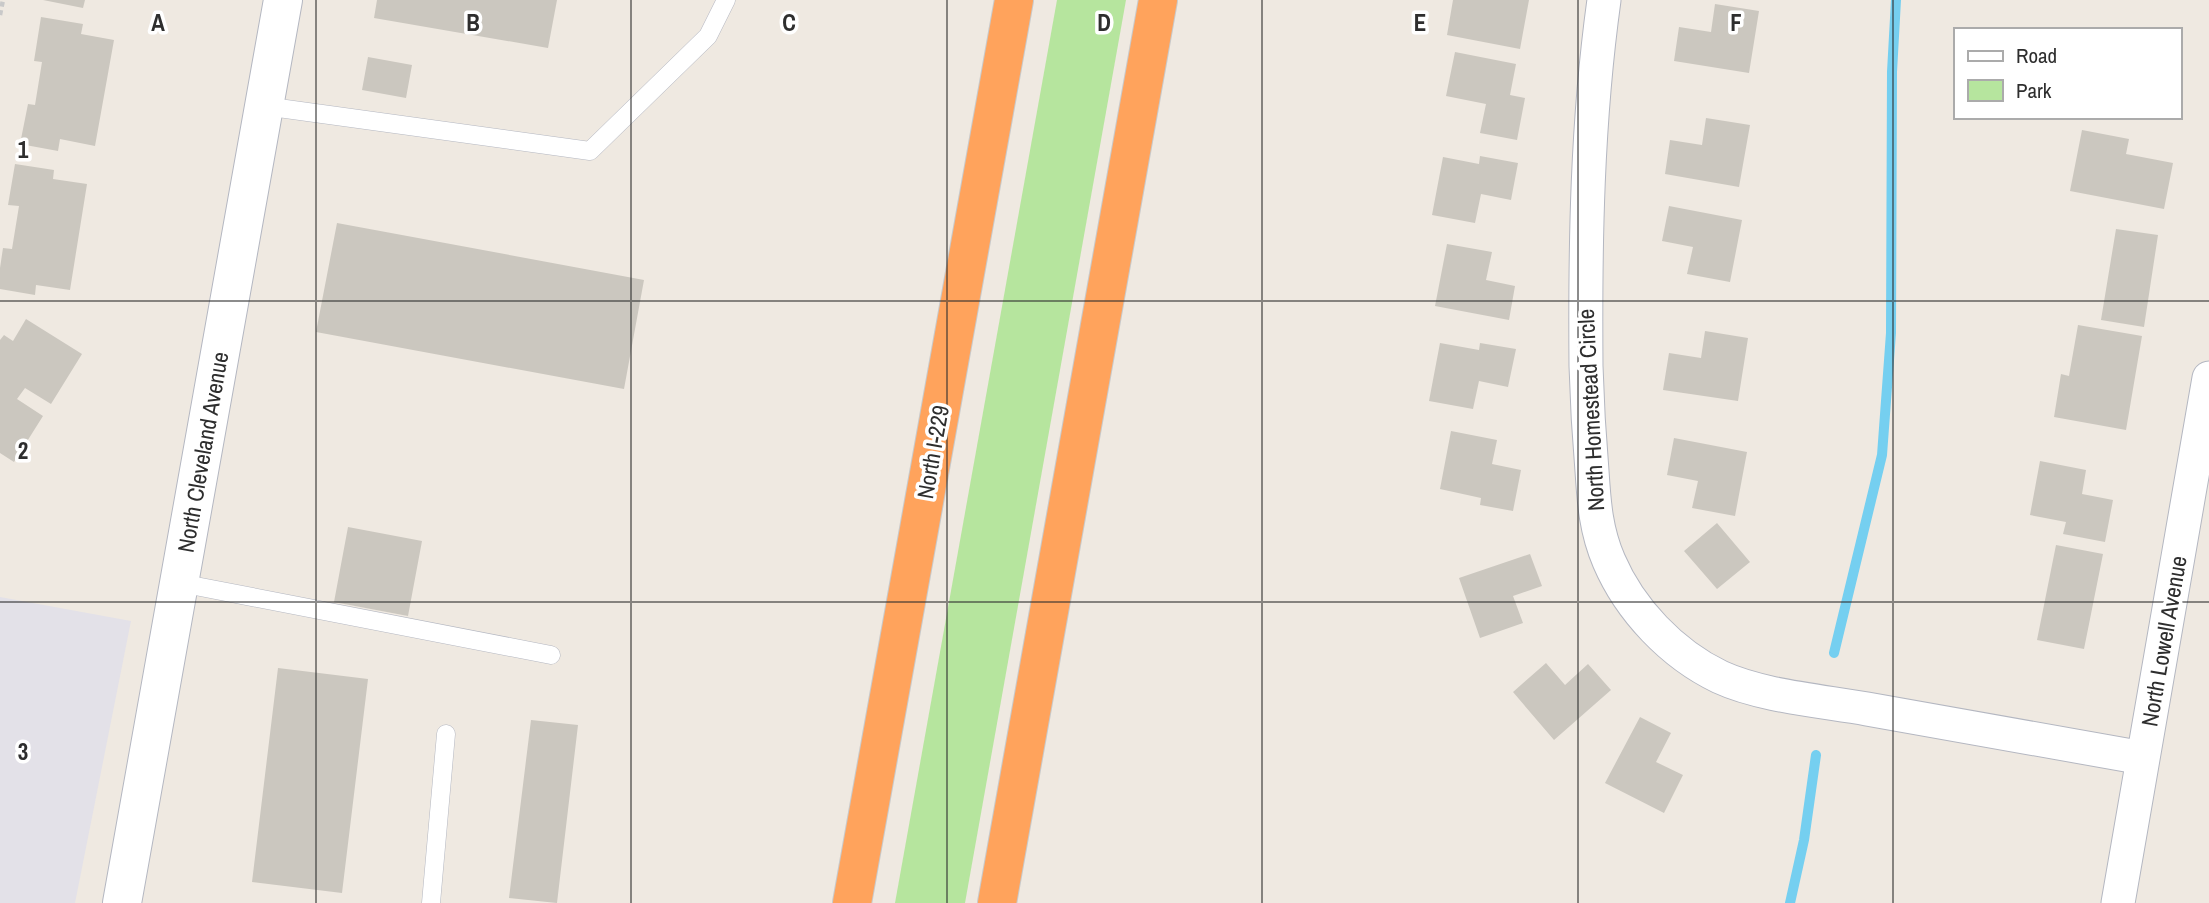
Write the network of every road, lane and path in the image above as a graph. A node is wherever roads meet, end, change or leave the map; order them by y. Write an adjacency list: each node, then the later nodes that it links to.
1 (3, 0): 7 (path)
2 (283, 0): 8 (street, North Cleveland Avenue)
3 (726, 0): 8 (lane)
4 (1014, 0): 17 (highway, North I-229)
5 (1158, 0): 18 (highway)
6 (1604, 0): 14 (street, North Homestead Circle)
7 (0, 15)
8 (264, 106): 11 (street, North Cleveland Avenue)
9 (2209, 378): 10 (street, North Lowell Avenue)
10 (2198, 512): 14 (street, North Lowell Avenue)
11 (180, 583): 12 (lane); 15 (street, North Cleveland Avenue)
12 (551, 654)
13 (446, 734): 16 (lane)
14 (2143, 758): 19 (street, North Lowell Avenue)
15 (122, 903)
16 (431, 903)
17 (852, 903)
18 (997, 903)
19 (2118, 903)

